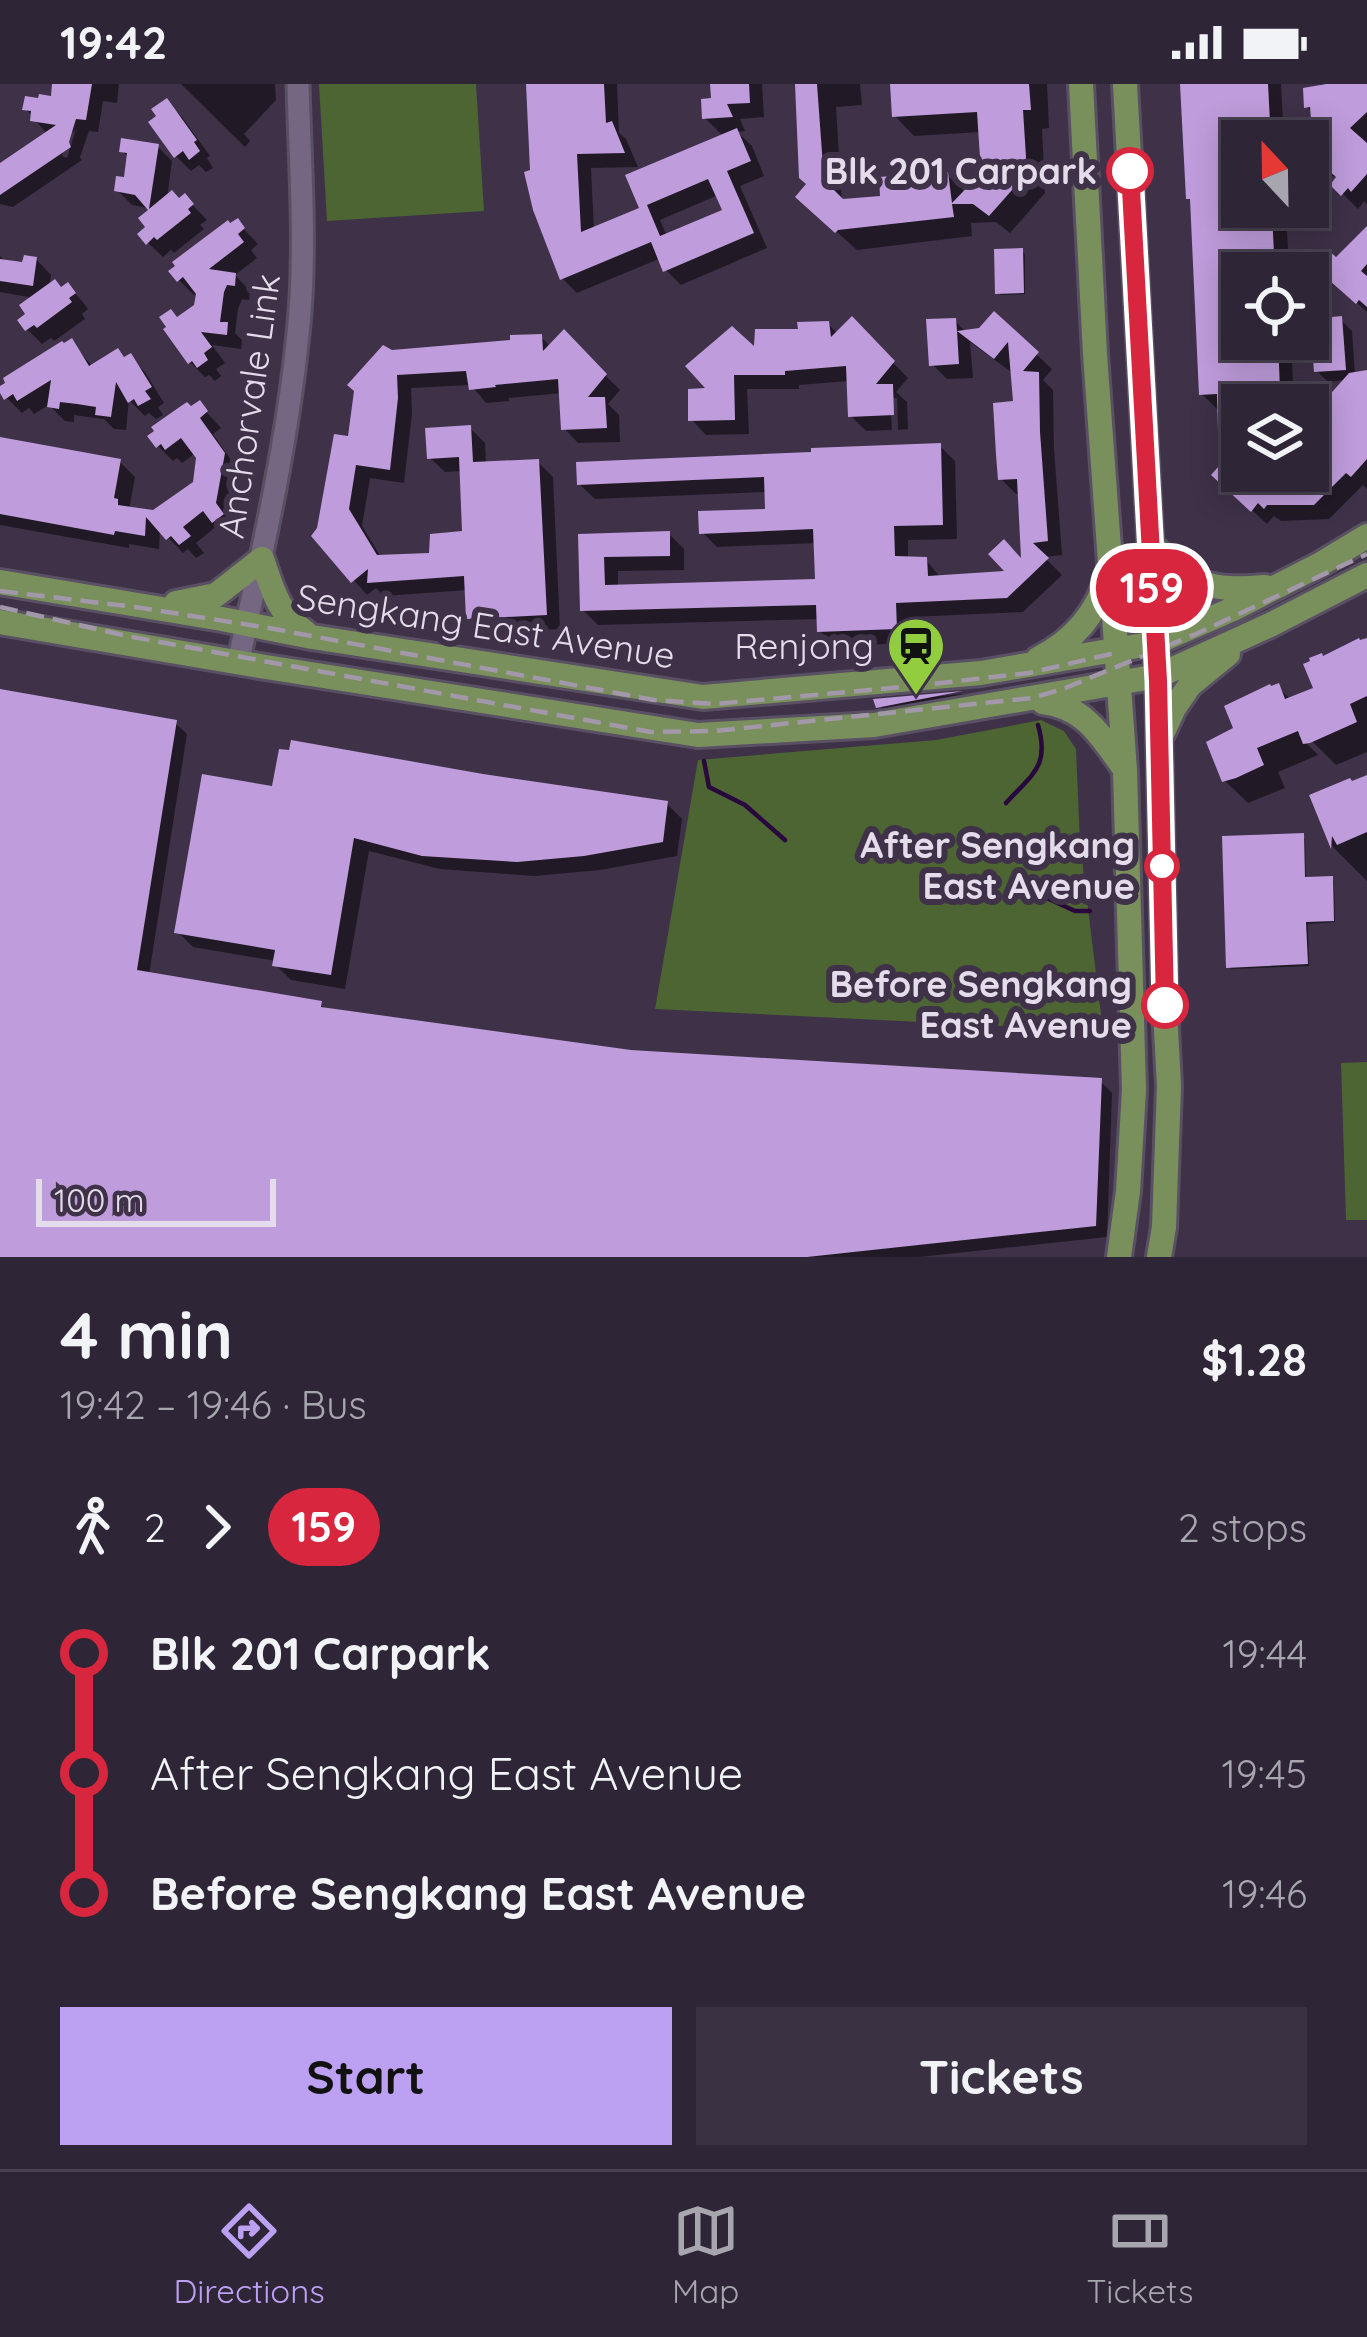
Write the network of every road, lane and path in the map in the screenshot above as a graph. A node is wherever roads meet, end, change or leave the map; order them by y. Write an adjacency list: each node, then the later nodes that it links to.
1 (298, 84): 6 (street, Anchorvale Link)
2 (1081, 84): 7 (main road)
3 (1125, 84): 5 (main road)
4 (1367, 536): 10 (main road, Sengkang East Avenue)
5 (1150, 544): 10 (main road); 16 (main road)
6 (262, 559): 11 (main road); 13 (street, Anchorvale Link); 15 (main road)
7 (1111, 564): 17 (main road); 19 (main road)
8 (1367, 575): 14 (main road, Sengkang East Avenue)
9 (0, 582): 11 (main road, Sengkang East Avenue)
10 (1277, 586): 16 (main road, Sengkang East Avenue)
11 (146, 606): 13 (main road, Sengkang East Avenue)
12 (0, 622): 18 (main road, Sengkang East Avenue)
13 (247, 624): 15 (main road, Sengkang East Avenue); 18 (street, Anchorvale Link)
14 (1247, 635): 20 (main road, Sengkang East Avenue); 23 (main road)
15 (312, 637): 19 (main road, Sengkang East Avenue)
16 (1155, 643): 17 (main road, Sengkang East Avenue); 20 (main road)
17 (1118, 648): 19 (main road, Sengkang East Avenue); 21 (main road)
18 (238, 663): 22 (main road, Sengkang East Avenue)
19 (1019, 668)
20 (1158, 676): 21 (main road, Sengkang East Avenue); 23 (main road)
21 (1120, 685): 22 (main road, Sengkang East Avenue); 24 (main road)
22 (1022, 699): 24 (main road)
23 (1159, 740): 26 (main road)
24 (1125, 770): 25 (main road)
25 (1119, 1257)
26 (1159, 1257)

